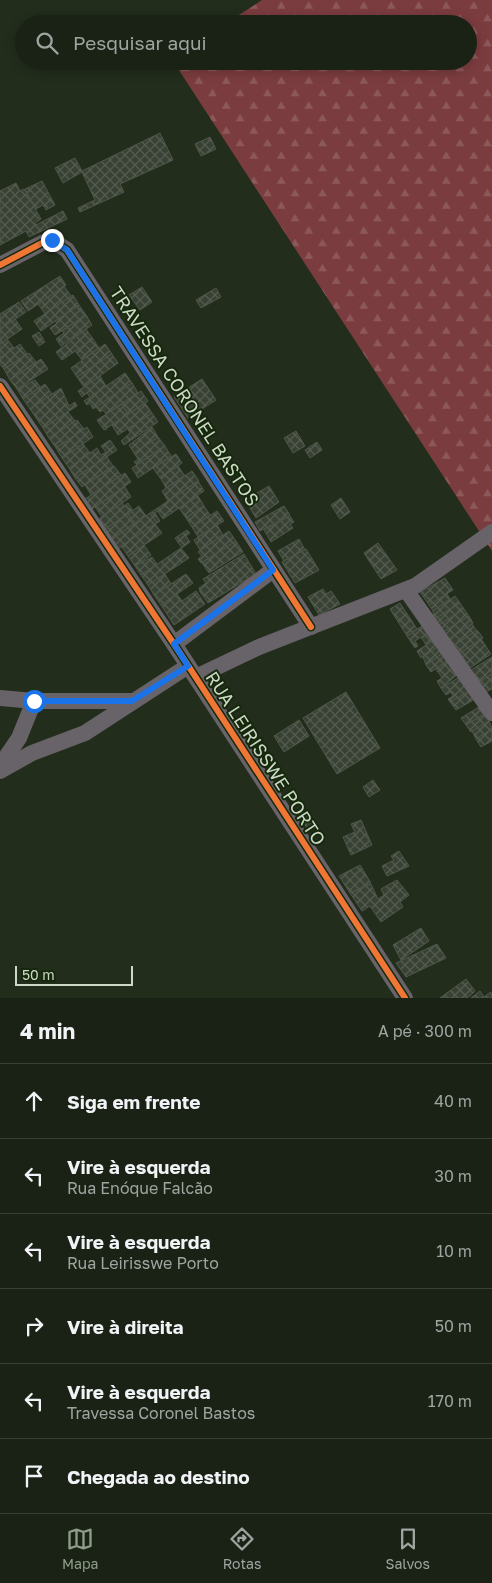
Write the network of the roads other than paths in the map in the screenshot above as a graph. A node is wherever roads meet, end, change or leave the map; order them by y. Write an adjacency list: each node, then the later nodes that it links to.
1 (0, 265): 4 (street, TRAVESSA CORONEL BASTOS)
2 (0, 386): 7 (street, RUA LEIRISSWE PORTO)
3 (492, 532): 5 (street)
4 (273, 570): 6 (street, TRAVESSA CORONEL BASTOS); 7 (street)
5 (406, 590): 6 (street); 12 (street)
6 (311, 627): 8 (street)
7 (174, 644): 8 (street, RUA LEIRISSWE PORTO)
8 (192, 672): 11 (street); 15 (street, RUA LEIRISSWE PORTO)
9 (0, 698): 10 (street)
10 (34, 701): 11 (street); 13 (street)
11 (132, 701): 14 (street)
12 (492, 713)
13 (0, 766)
14 (0, 771)
15 (405, 998)

